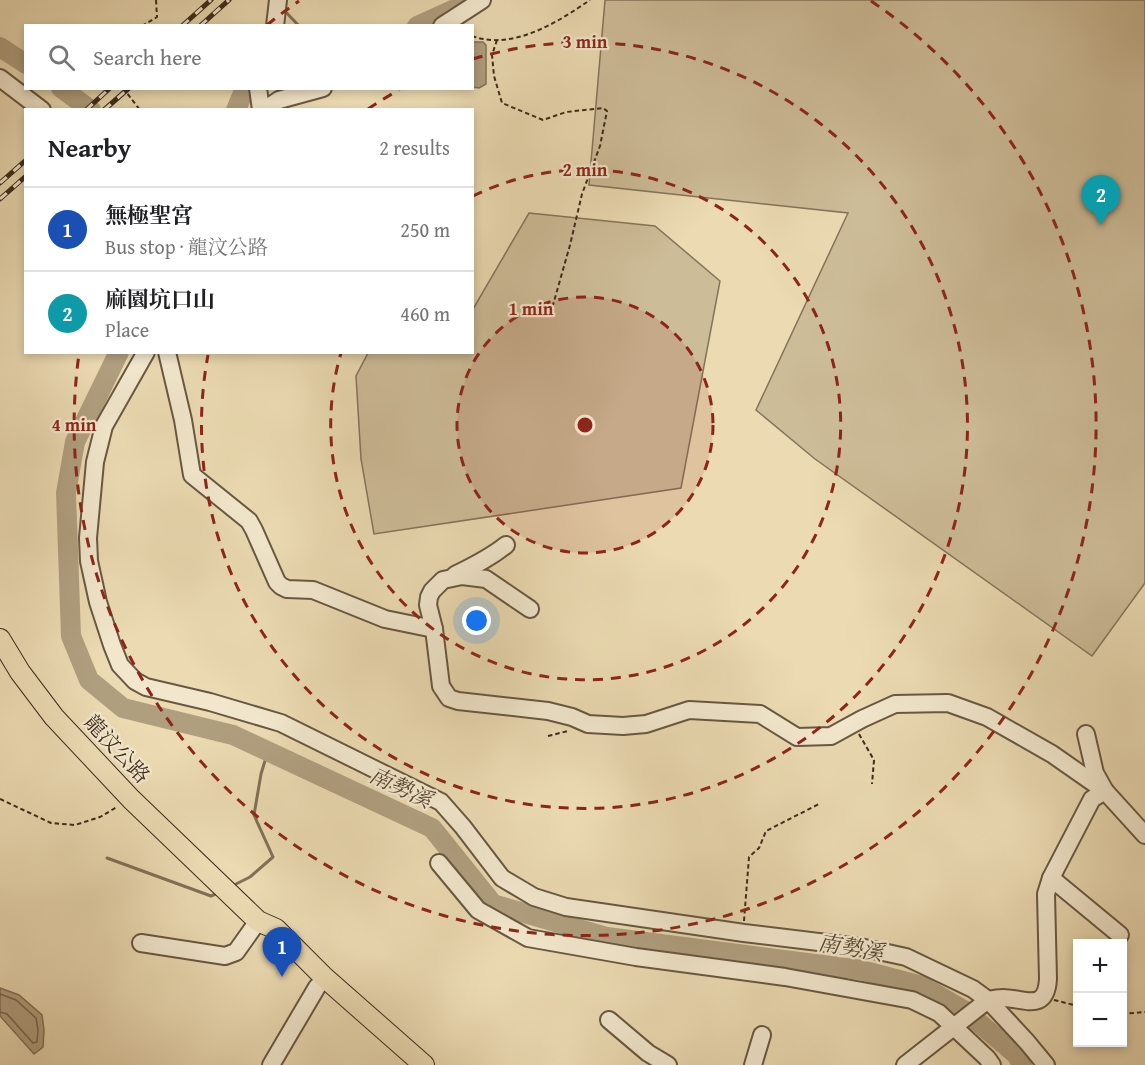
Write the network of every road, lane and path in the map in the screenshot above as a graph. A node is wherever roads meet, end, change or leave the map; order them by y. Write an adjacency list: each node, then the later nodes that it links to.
1 (156, 0): 5 (path)
2 (278, 0): 6 (street)
3 (482, 0): 7 (street)
4 (590, 0): 9 (path)
5 (145, 24)
6 (275, 24)
7 (445, 24)
8 (474, 37): 9 (path)
9 (497, 40): 18 (path)
10 (0, 78): 14 (street)
11 (125, 90): 15 (path)
12 (258, 90): 16 (street)
13 (316, 90): 17 (street)
14 (39, 108)
15 (138, 108)
16 (263, 108)
17 (266, 108)
18 (553, 305)
19 (145, 354): 37 (street)
20 (167, 354): 24 (street)
21 (506, 545): 22 (street)
22 (443, 580): 23 (street); 24 (street)
23 (530, 609)
24 (434, 629): 26 (street)
25 (0, 639): 31 (main road, 龍汶公路)
26 (853, 724): 28 (path); 29 (street)
27 (1086, 734): 29 (street)
28 (872, 784)
29 (1105, 791): 33 (street); 35 (street)
30 (0, 799): 31 (path)
31 (130, 799): 36 (main road, 龍汶公路)
32 (819, 804): 37 (path)
33 (1145, 835)
34 (439, 863): 47 (street)
35 (1051, 878): 38 (street); 41 (street)
36 (258, 921): 39 (street); 40 (main road)
37 (744, 933): 42 (street)
38 (1120, 935)
39 (141, 943)
40 (320, 982): 49 (street); 50 (main road); 51 (main road)
41 (1042, 998): 42 (street); 43 (path)
42 (985, 1002): 47 (street); 56 (street)
43 (1073, 1005)
44 (1145, 1012): 45 (path)
45 (1127, 1014)
46 (609, 1020): 52 (street)
47 (956, 1026): 54 (street); 55 (street)
48 (762, 1035): 53 (street)
49 (271, 1065)
50 (404, 1065)
51 (424, 1065)
52 (668, 1065)
53 (753, 1065)
54 (904, 1065)
55 (992, 1065)
56 (1047, 1065)

